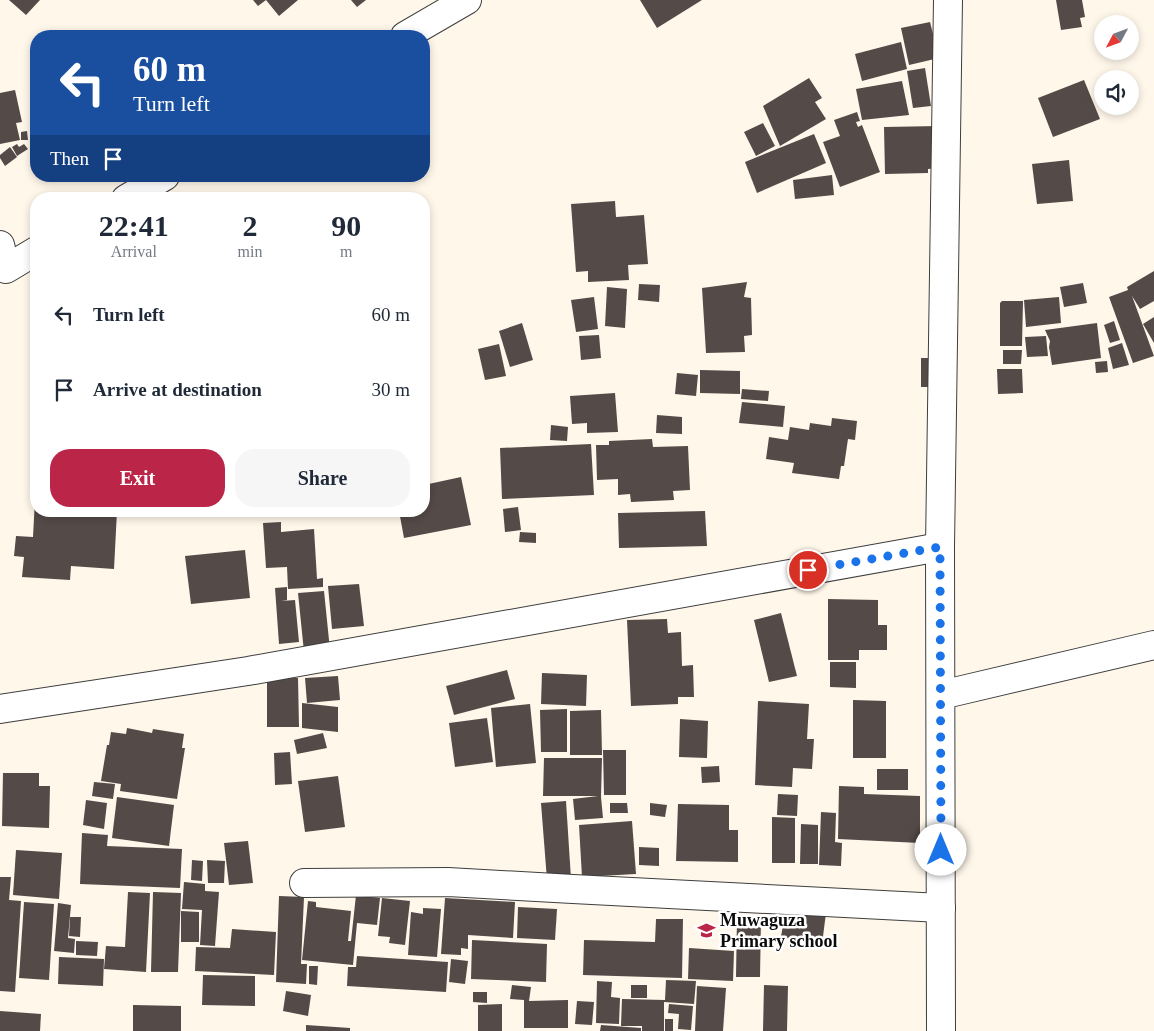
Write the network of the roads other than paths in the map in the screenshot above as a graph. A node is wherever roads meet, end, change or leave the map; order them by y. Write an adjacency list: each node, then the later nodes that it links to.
1 (466, 0): 3 (street)
2 (948, 0): 8 (street)
3 (414, 30)
4 (155, 182): 5 (street)
5 (138, 192)
6 (0, 245): 7 (street)
7 (30, 255)
8 (940, 547): 10 (street); 11 (street)
9 (1154, 645): 10 (street)
10 (941, 695): 13 (street)
11 (0, 709)
12 (304, 883): 13 (street)
13 (941, 908): 14 (street)
14 (941, 1031)

